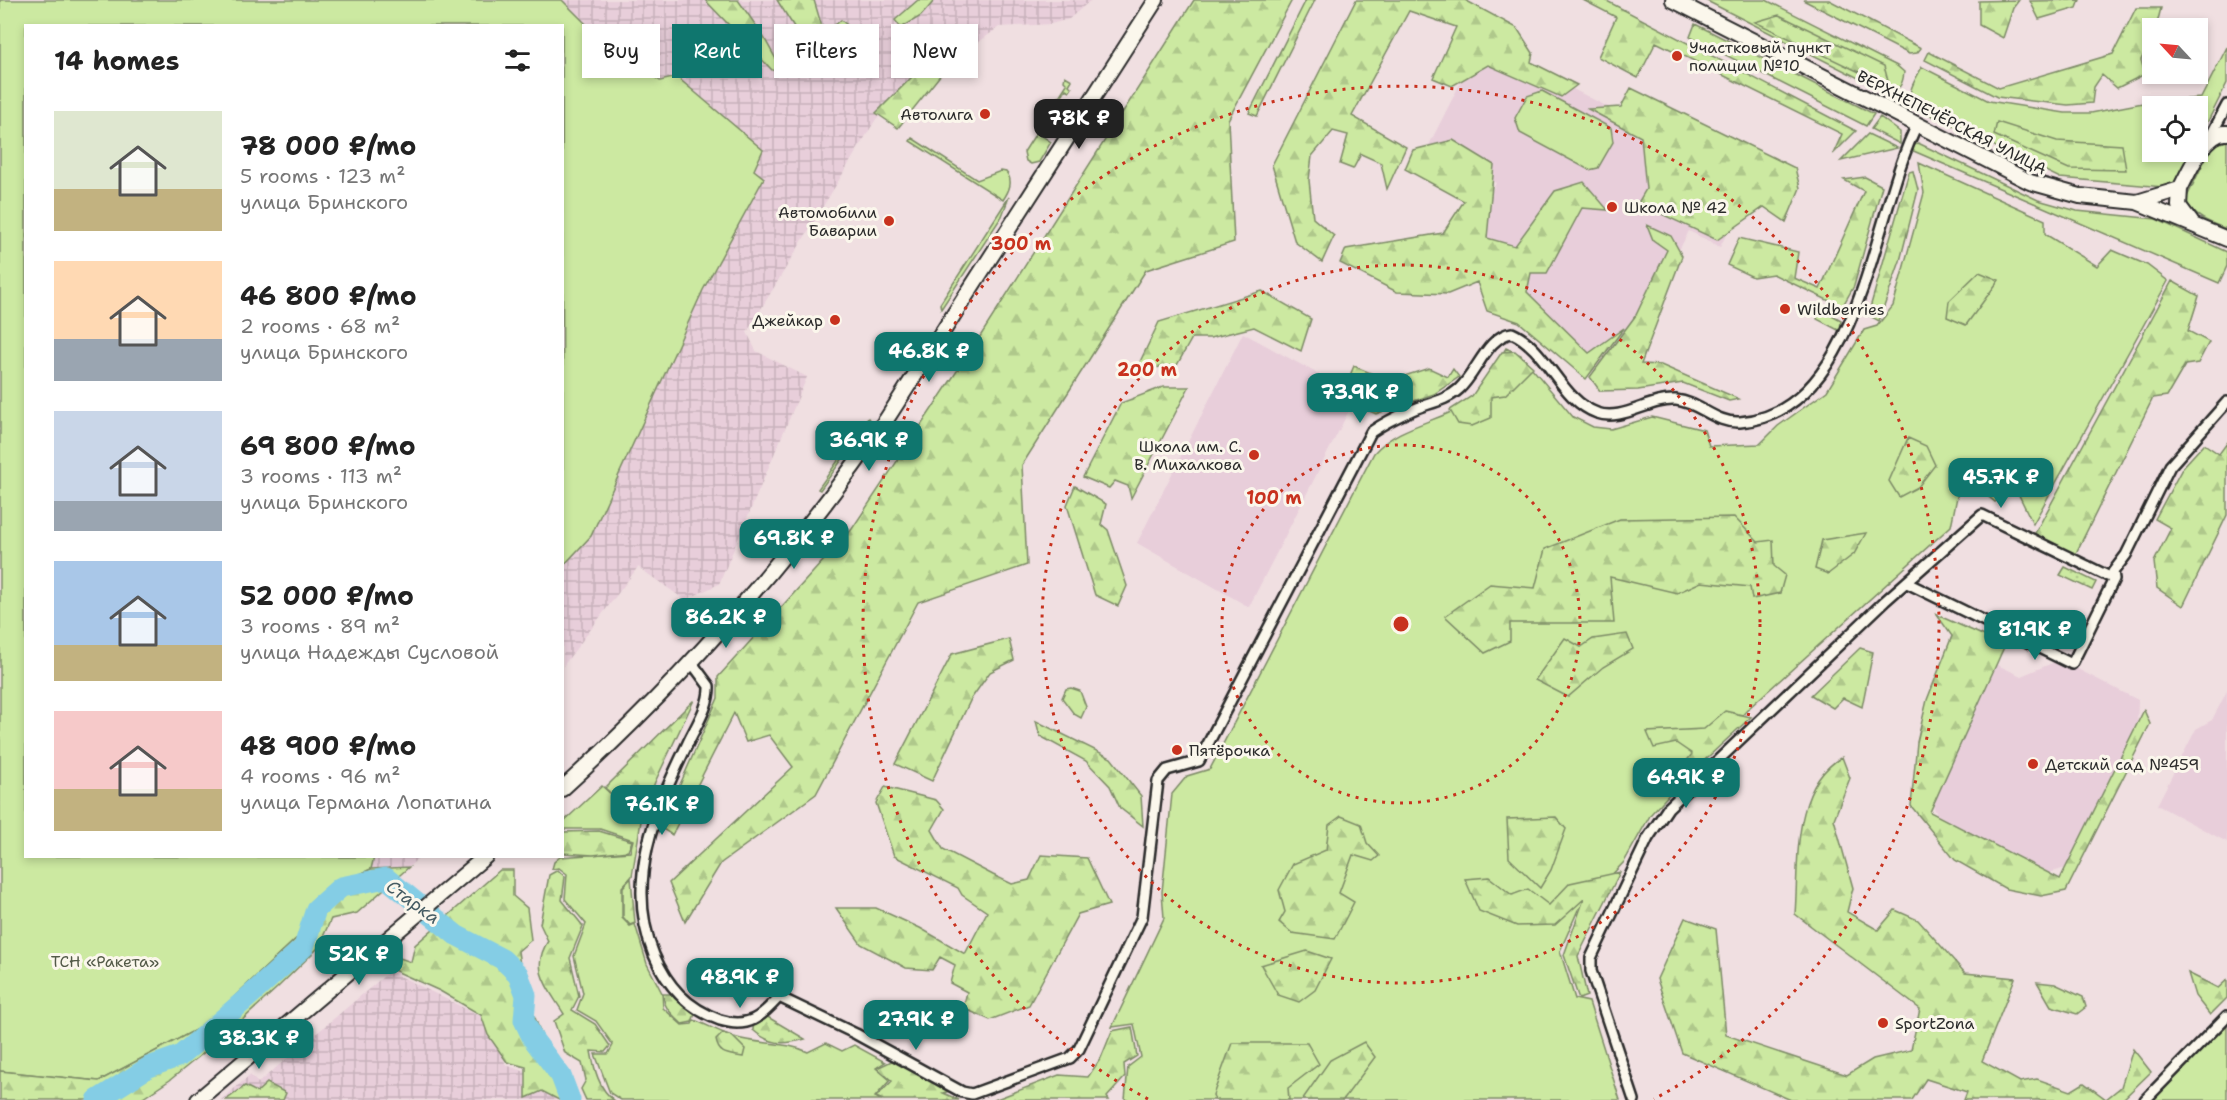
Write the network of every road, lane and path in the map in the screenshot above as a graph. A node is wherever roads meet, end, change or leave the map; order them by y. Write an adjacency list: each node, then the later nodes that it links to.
1 (1156, 0): 14 (main road)
2 (1673, 0): 4 (main road, ВЕРХНЕПЕЧЁРСКАЯ УЛИЦА)
3 (2227, 105): 6 (street)
4 (1918, 123): 8 (main road, ВЕРХНЕПЕЧЁРСКАЯ УЛИЦА); 14 (street)
5 (2227, 134): 6 (main road)
6 (2209, 138): 7 (main road)
7 (2180, 189): 8 (main road); 9 (main road)
8 (2137, 202): 9 (main road, ВЕРХНЕПЕЧЁРСКАЯ УЛИЦА)
9 (2193, 224): 10 (main road, ВЕРХНЕПЕЧЁРСКАЯ УЛИЦА)
10 (2225, 237)
11 (2227, 402): 12 (street)
12 (2114, 579): 13 (street); 13 (street)
13 (1906, 583): 19 (street)
14 (692, 663): 15 (main road)
15 (564, 787)
16 (484, 858): 18 (main road)
17 (2227, 1017): 20 (street)
18 (198, 1100)
19 (1634, 1100)
20 (2145, 1100)

